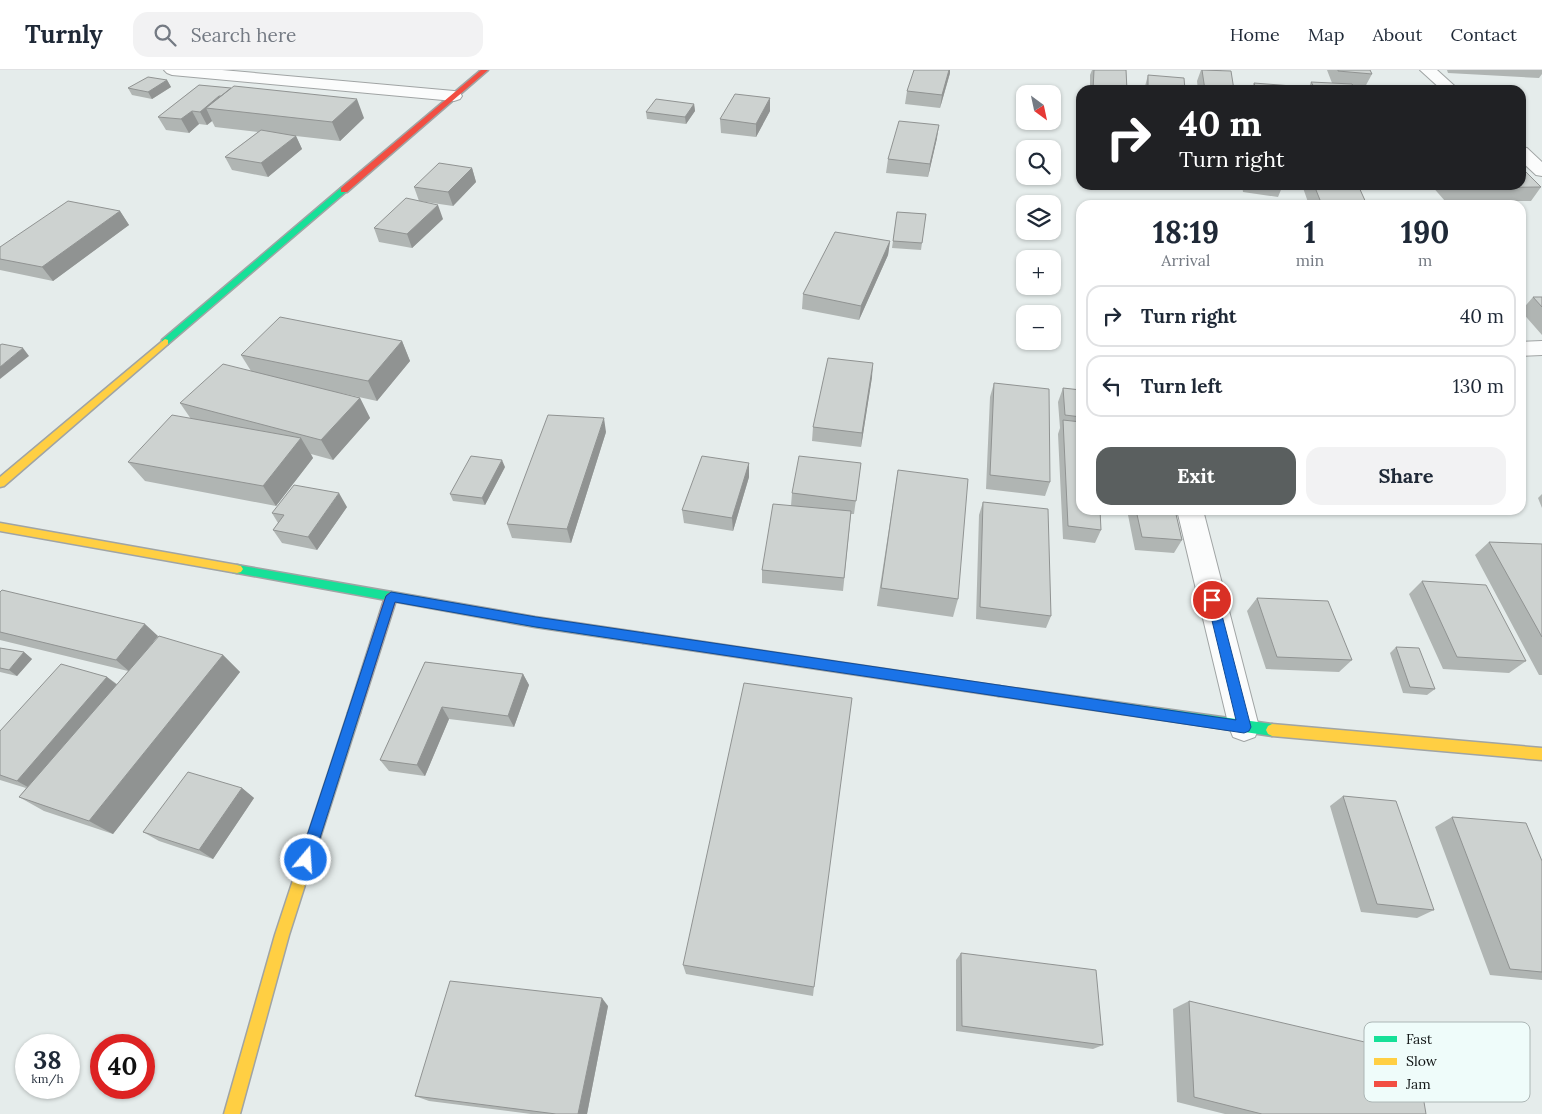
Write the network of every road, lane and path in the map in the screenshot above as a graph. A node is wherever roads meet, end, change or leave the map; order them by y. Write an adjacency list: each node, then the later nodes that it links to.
1 (172, 70): 5 (street)
2 (485, 70): 5 (street)
3 (1428, 70): 4 (street)
4 (1445, 85)
5 (454, 96): 10 (street)
6 (1526, 157): 7 (street)
7 (1526, 169)
8 (1542, 348): 9 (street)
9 (1526, 349)
10 (0, 484)
11 (1191, 515): 14 (street)
12 (0, 528): 13 (street)
13 (391, 596): 14 (street); 16 (street)
14 (1244, 727): 15 (street)
15 (1542, 754)
16 (232, 1114)

